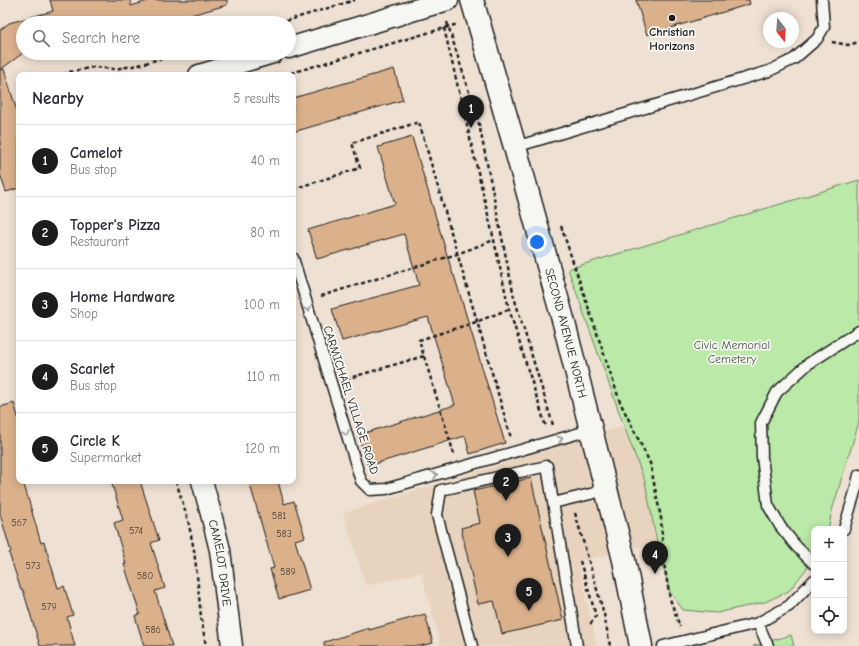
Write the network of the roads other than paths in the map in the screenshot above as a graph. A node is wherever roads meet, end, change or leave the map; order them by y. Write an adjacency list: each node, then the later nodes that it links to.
1 (822, 0): 8 (lane)
2 (445, 1): 4 (street)
3 (474, 9): 8 (main road, SECOND AVENUE NORTH)
4 (296, 46)
5 (257, 60): 6 (street)
6 (236, 70): 7 (street)
7 (221, 72)
8 (515, 147): 11 (main road, SECOND AVENUE NORTH)
9 (296, 268): 11 (lane, CARMICHAEL VILLAGE ROAD, one-way to 11)
10 (859, 331): 17 (lane)
11 (590, 430): 14 (main road, SECOND AVENUE NORTH)
12 (859, 475): 16 (lane)
13 (203, 484): 20 (street, CAMELOT DRIVE)
14 (607, 490): 15 (lane); 23 (main road, SECOND AVENUE NORTH)
15 (553, 503): 21 (lane); 22 (lane)
16 (845, 526)
17 (812, 562)
18 (811, 583): 19 (lane)
19 (758, 623): 24 (lane); 25 (lane)
20 (232, 646)
21 (472, 646)
22 (577, 646)
23 (641, 646)
24 (663, 646)
25 (768, 646)

